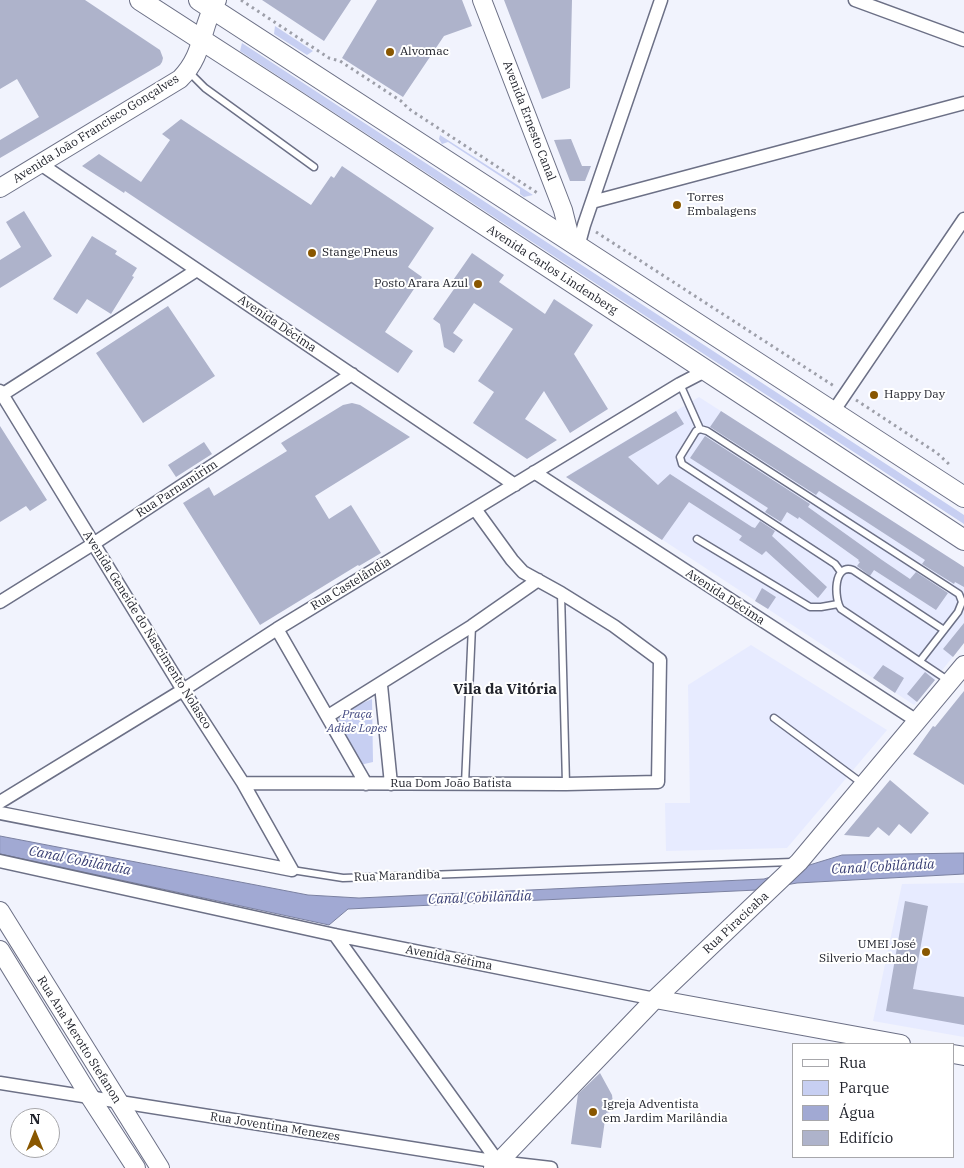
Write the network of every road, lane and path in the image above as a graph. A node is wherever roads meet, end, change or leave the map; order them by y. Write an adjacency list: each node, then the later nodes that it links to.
1 (140, 0): 8 (main road, Avenida Carlos Lindenberg)
2 (241, 0): 15 (path)
3 (482, 0): 15 (street, Avenida Ernesto Canal)
4 (855, 0): 7 (street)
5 (659, 2): 14 (street)
6 (209, 3): 8 (street, Avenida João Francisco Gonçalves); 18 (main road)
7 (964, 40)
8 (202, 41): 9 (street, Avenida João Francisco Gonçalves); 20 (main road, Avenida Carlos Lindenberg)
9 (188, 71): 11 (street, Avenida João Francisco Gonçalves); 12 (lane)
10 (964, 103): 14 (street)
11 (39, 164): 13 (street, Avenida João Francisco Gonçalves); 19 (street, Avenida Décima)
12 (314, 167)
13 (0, 188)
14 (592, 202): 17 (street)
15 (563, 210): 18 (street, Avenida Ernesto Canal)
16 (964, 220): 23 (street)
17 (584, 225): 18 (street); 23 (path)
18 (575, 245): 25 (main road)
19 (197, 270): 21 (street, Avenida Décima); 24 (street)
20 (705, 371): 22 (street, Rua Castelândia); 33 (main road, Avenida Carlos Lindenberg)
21 (352, 374): 29 (street, Avenida Décima); 34 (street, Rua Parnamirim)
22 (680, 384): 26 (lane); 28 (street, Rua Castelândia)
23 (845, 393): 25 (street); 27 (path)
24 (1, 394): 34 (street, Avenida Geneide do Nascimento Nolasco)
25 (833, 412): 30 (main road)
26 (700, 429): 35 (lane); 42 (lane)
27 (954, 470)
28 (534, 472): 29 (street, Rua Castelândia); 50 (street, Avenida Décima)
29 (514, 485): 31 (street, Rua Castelândia)
30 (964, 497)
31 (474, 509): 36 (street); 41 (street, Rua Castelândia)
32 (697, 539): 39 (lane)
33 (964, 540)
34 (93, 544): 38 (street, Rua Parnamirim); 47 (street, Avenida Geneide do Nascimento Nolasco)
35 (841, 572): 39 (lane); 42 (lane)
36 (538, 580): 37 (street); 40 (street)
37 (561, 593): 55 (lane); 55 (street, Rua Dom João Batista)
38 (0, 602)
39 (838, 604): 43 (lane)
40 (472, 626): 46 (street); 54 (lane)
41 (278, 629): 47 (street, Rua Castelândia); 48 (street)
42 (944, 630): 43 (lane)
43 (920, 661): 45 (lane)
44 (964, 665): 45 (street, Rua Piracicaba)
45 (950, 682): 50 (street, Rua Piracicaba)
46 (381, 685): 48 (street); 53 (street)
47 (183, 690): 51 (street, Avenida Geneide do Nascimento Nolasco); 57 (street, Rua Castelândia)
48 (328, 716): 52 (street)
49 (774, 718): 56 (lane)
50 (917, 721): 56 (street, Rua Piracicaba)
51 (244, 783): 52 (street, Rua Dom João Batista); 61 (street, Avenida Geneide do Nascimento Nolasco)
52 (366, 784): 53 (street, Rua Dom João Batista)
53 (391, 784): 54 (street, Rua Dom João Batista)
54 (465, 784): 55 (street, Rua Dom João Batista)
55 (566, 784)
56 (864, 785): 60 (street, Rua Piracicaba)
57 (0, 802)
58 (0, 812): 61 (street, Rua Marandiba)
59 (0, 861): 63 (street, Avenida Sétima)
60 (797, 864): 61 (lane, Rua Marandiba); 65 (street, Rua Piracicaba)
61 (292, 870)
62 (0, 911): 69 (street, Rua Ana Merotto Stefanon)
63 (335, 935): 65 (street, Avenida Sétima); 70 (street)
64 (0, 950): 68 (street, Rua Ana Merotto Stefanon)
65 (655, 999): 66 (street, Avenida Sétima); 70 (street, Rua Piracicaba)
66 (896, 1043)
67 (0, 1083): 68 (street, Rua Joventina Menezes)
68 (90, 1097): 69 (street, Rua Joventina Menezes); 71 (street, Rua Ana Merotto Stefanon)
69 (118, 1103): 70 (street, Rua Joventina Menezes); 72 (street, Rua Ana Merotto Stefanon)
70 (498, 1166): 73 (street, Rua Joventina Menezes)
71 (136, 1168)
72 (160, 1168)
73 (551, 1168)

